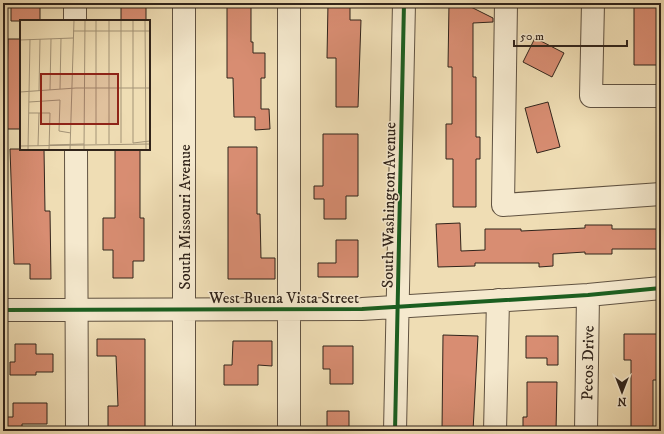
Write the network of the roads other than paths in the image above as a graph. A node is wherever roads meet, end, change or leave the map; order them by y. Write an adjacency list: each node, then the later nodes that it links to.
1 (75, 3): 7 (street)
2 (184, 3): 17 (street, South Missouri Avenue)
3 (290, 3): 18 (street)
4 (404, 3): 14 (street, South Washington Avenue)
5 (506, 3): 10 (street)
6 (593, 3): 8 (street)
7 (75, 20)
8 (661, 96)
9 (76, 150): 16 (street)
10 (661, 194)
11 (661, 288): 12 (street, West Buena Vista Street)
12 (588, 295): 13 (street, West Buena Vista Street); 24 (street, Pecos Drive)
13 (498, 300): 14 (street, West Buena Vista Street); 23 (street)
14 (398, 306): 18 (street, West Buena Vista Street); 22 (street, South Washington Avenue)
15 (3, 310): 16 (street, West Buena Vista Street)
16 (77, 310): 17 (street, West Buena Vista Street); 19 (street)
17 (184, 310): 18 (street, West Buena Vista Street); 20 (street, South Missouri Avenue)
18 (289, 310): 21 (street)
19 (77, 431)
20 (184, 431)
21 (289, 431)
22 (395, 431)
23 (495, 431)
24 (586, 431)

